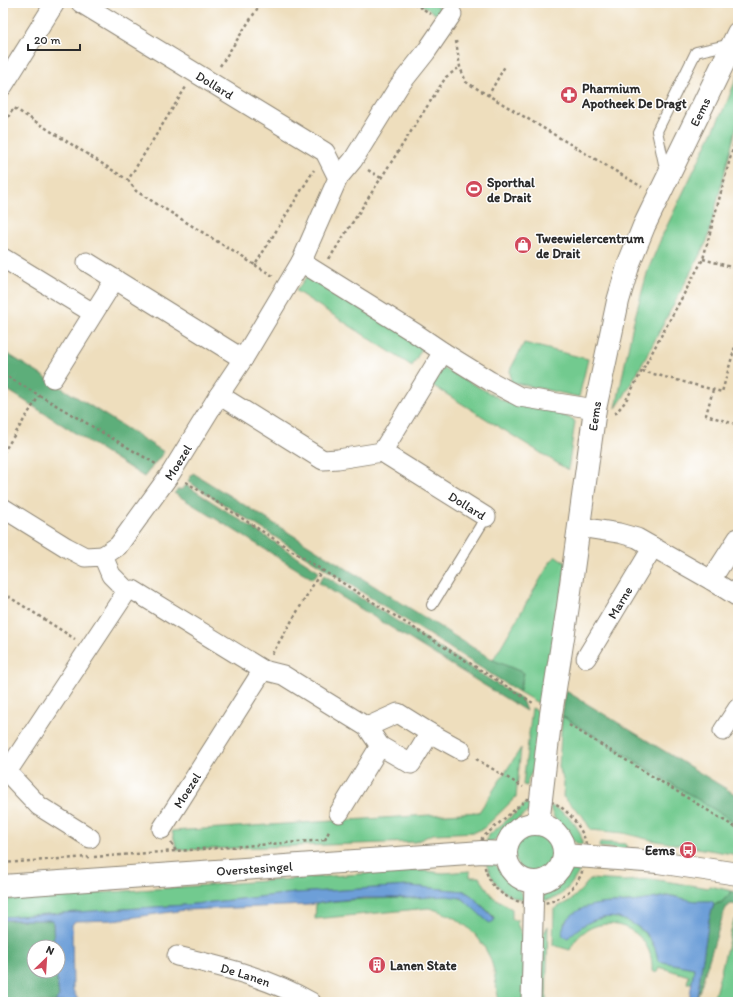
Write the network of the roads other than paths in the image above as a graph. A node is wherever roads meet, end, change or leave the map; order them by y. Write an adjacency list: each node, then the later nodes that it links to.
1 (55, 3): 5 (street)
2 (81, 3): 6 (street, Dollard)
3 (452, 14): 6 (street)
4 (736, 41): 7 (street, Eems); 7 (lane)
5 (3, 86)
6 (338, 178): 10 (street)
7 (668, 178): 17 (street, Eems)
8 (3, 258): 12 (street)
9 (87, 262): 11 (street)
10 (301, 262): 13 (street); 14 (street, Moezel)
11 (114, 279): 12 (street); 14 (street)
12 (93, 313): 15 (street)
13 (443, 352): 17 (street); 18 (street)
14 (243, 359): 16 (street, Moezel)
15 (52, 378)
16 (219, 395): 18 (street); 24 (street, Moezel)
17 (605, 412): 21 (street, Eems)
18 (382, 452): 20 (street, Dollard)
19 (3, 508): 24 (street)
20 (486, 517): 28 (lane, Dollard)
21 (580, 527): 23 (street); 39 (street, Eems)
22 (738, 538): 25 (street)
23 (653, 546): 25 (street); 29 (street, Marne)
24 (102, 556): 26 (street)
25 (711, 580): 27 (street)
26 (127, 591): 30 (street); 37 (street)
27 (738, 597)
28 (432, 605)
29 (586, 658)
30 (263, 670): 32 (street); 40 (street, Moezel)
31 (738, 708): 33 (street)
32 (367, 728): 34 (street); 35 (street)
33 (723, 731)
34 (430, 733): 35 (street); 36 (street)
35 (380, 746): 38 (street)
36 (462, 750)
37 (5, 771): 41 (street)
38 (339, 813)
39 (538, 824): 42 (street); 43 (street)
40 (162, 829)
41 (90, 838)
42 (506, 853): 45 (street); 46 (street, Overstesingel)
43 (564, 855): 44 (street); 45 (street)
44 (738, 874)
45 (534, 882): 49 (street)
46 (3, 886)
47 (177, 956): 48 (street, De Lanen)
48 (311, 1002)
49 (531, 1002)

